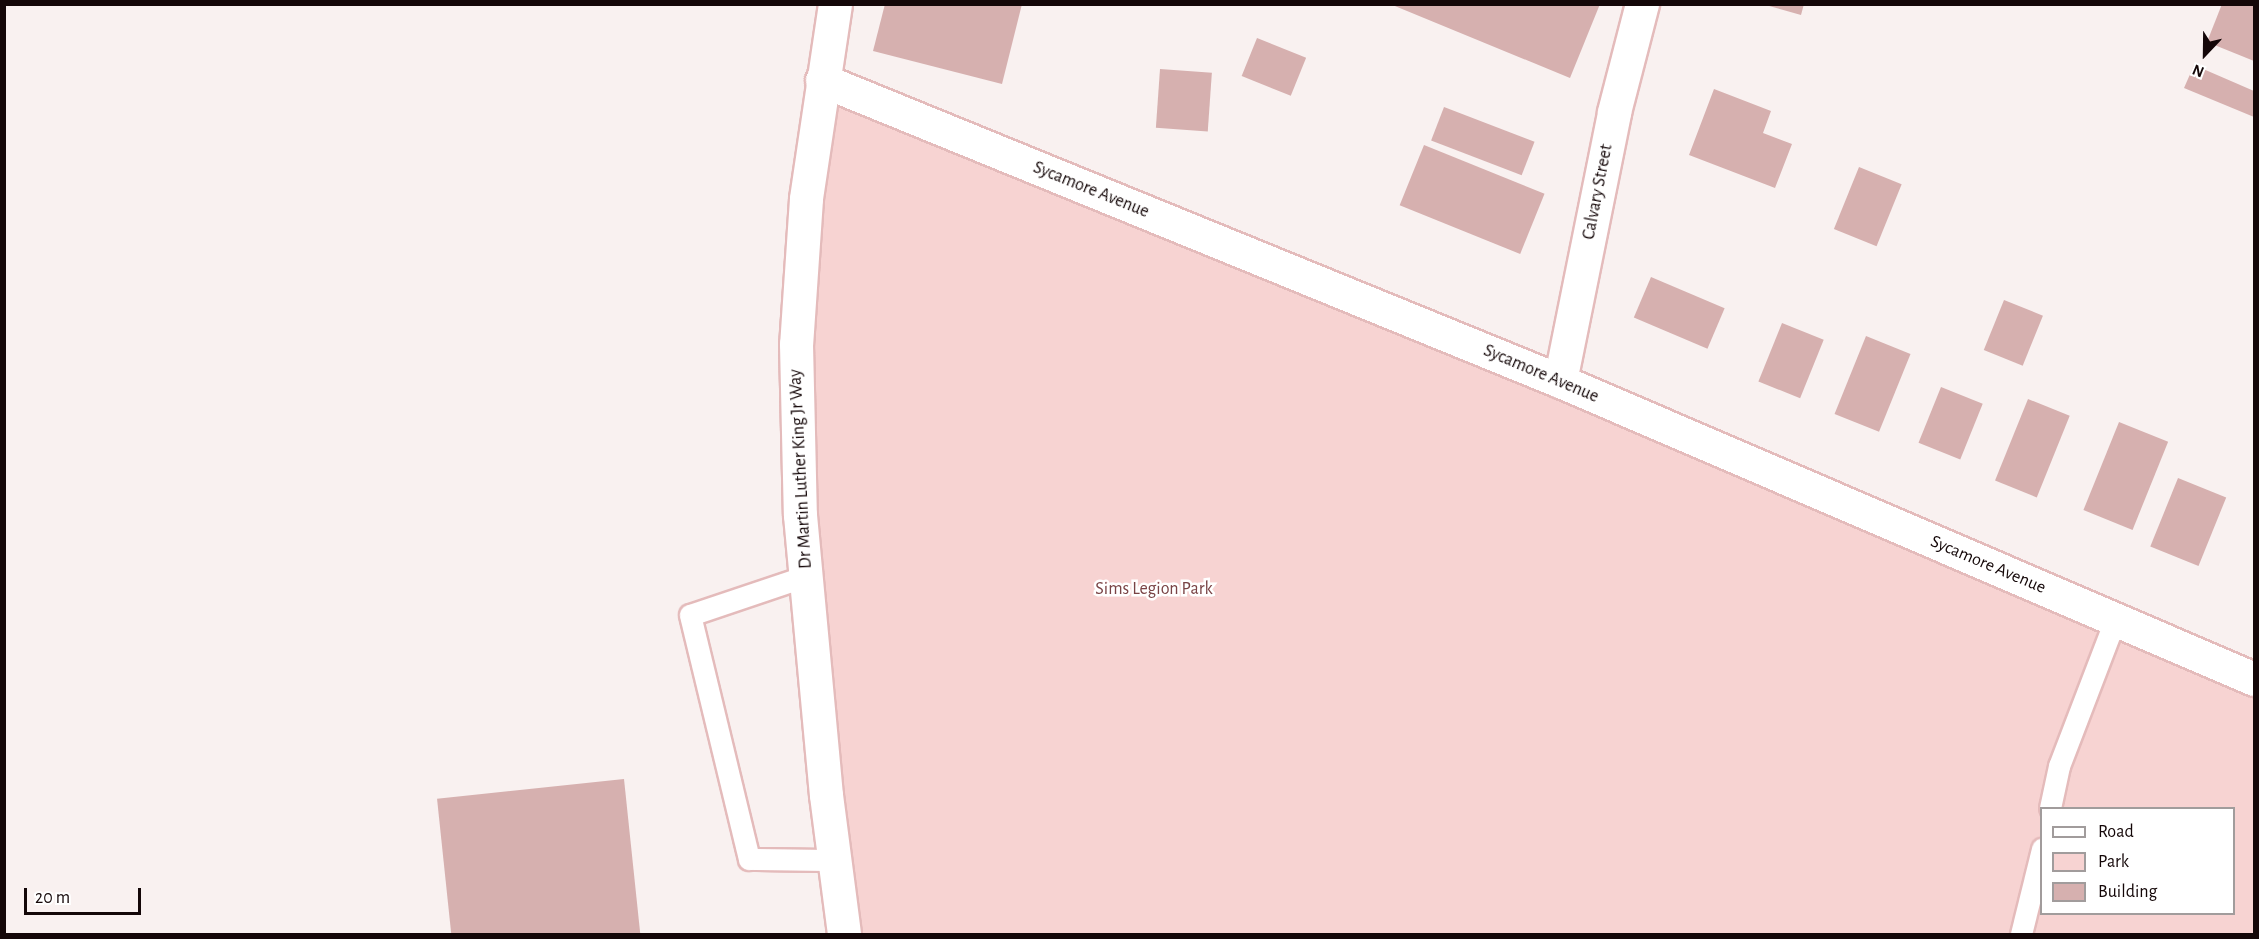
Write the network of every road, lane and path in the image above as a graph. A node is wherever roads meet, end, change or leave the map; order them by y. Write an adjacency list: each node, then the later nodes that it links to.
1 (835, 4): 3 (street, Dr Martin Luther King Jr Way)
2 (1642, 4): 4 (street, Calvary Street)
3 (822, 80): 4 (street, Sycamore Avenue); 5 (street, Dr Martin Luther King Jr Way)
4 (1560, 381): 6 (street, Sycamore Avenue)
5 (806, 576): 10 (street, Dr Martin Luther King Jr Way); 10 (lane)
6 (2115, 620): 7 (street, Sycamore Avenue); 8 (lane)
7 (2254, 679)
8 (2050, 807)
9 (2040, 857): 12 (lane)
10 (834, 860): 11 (street, Dr Martin Luther King Jr Way)
11 (844, 934)
12 (2021, 934)

